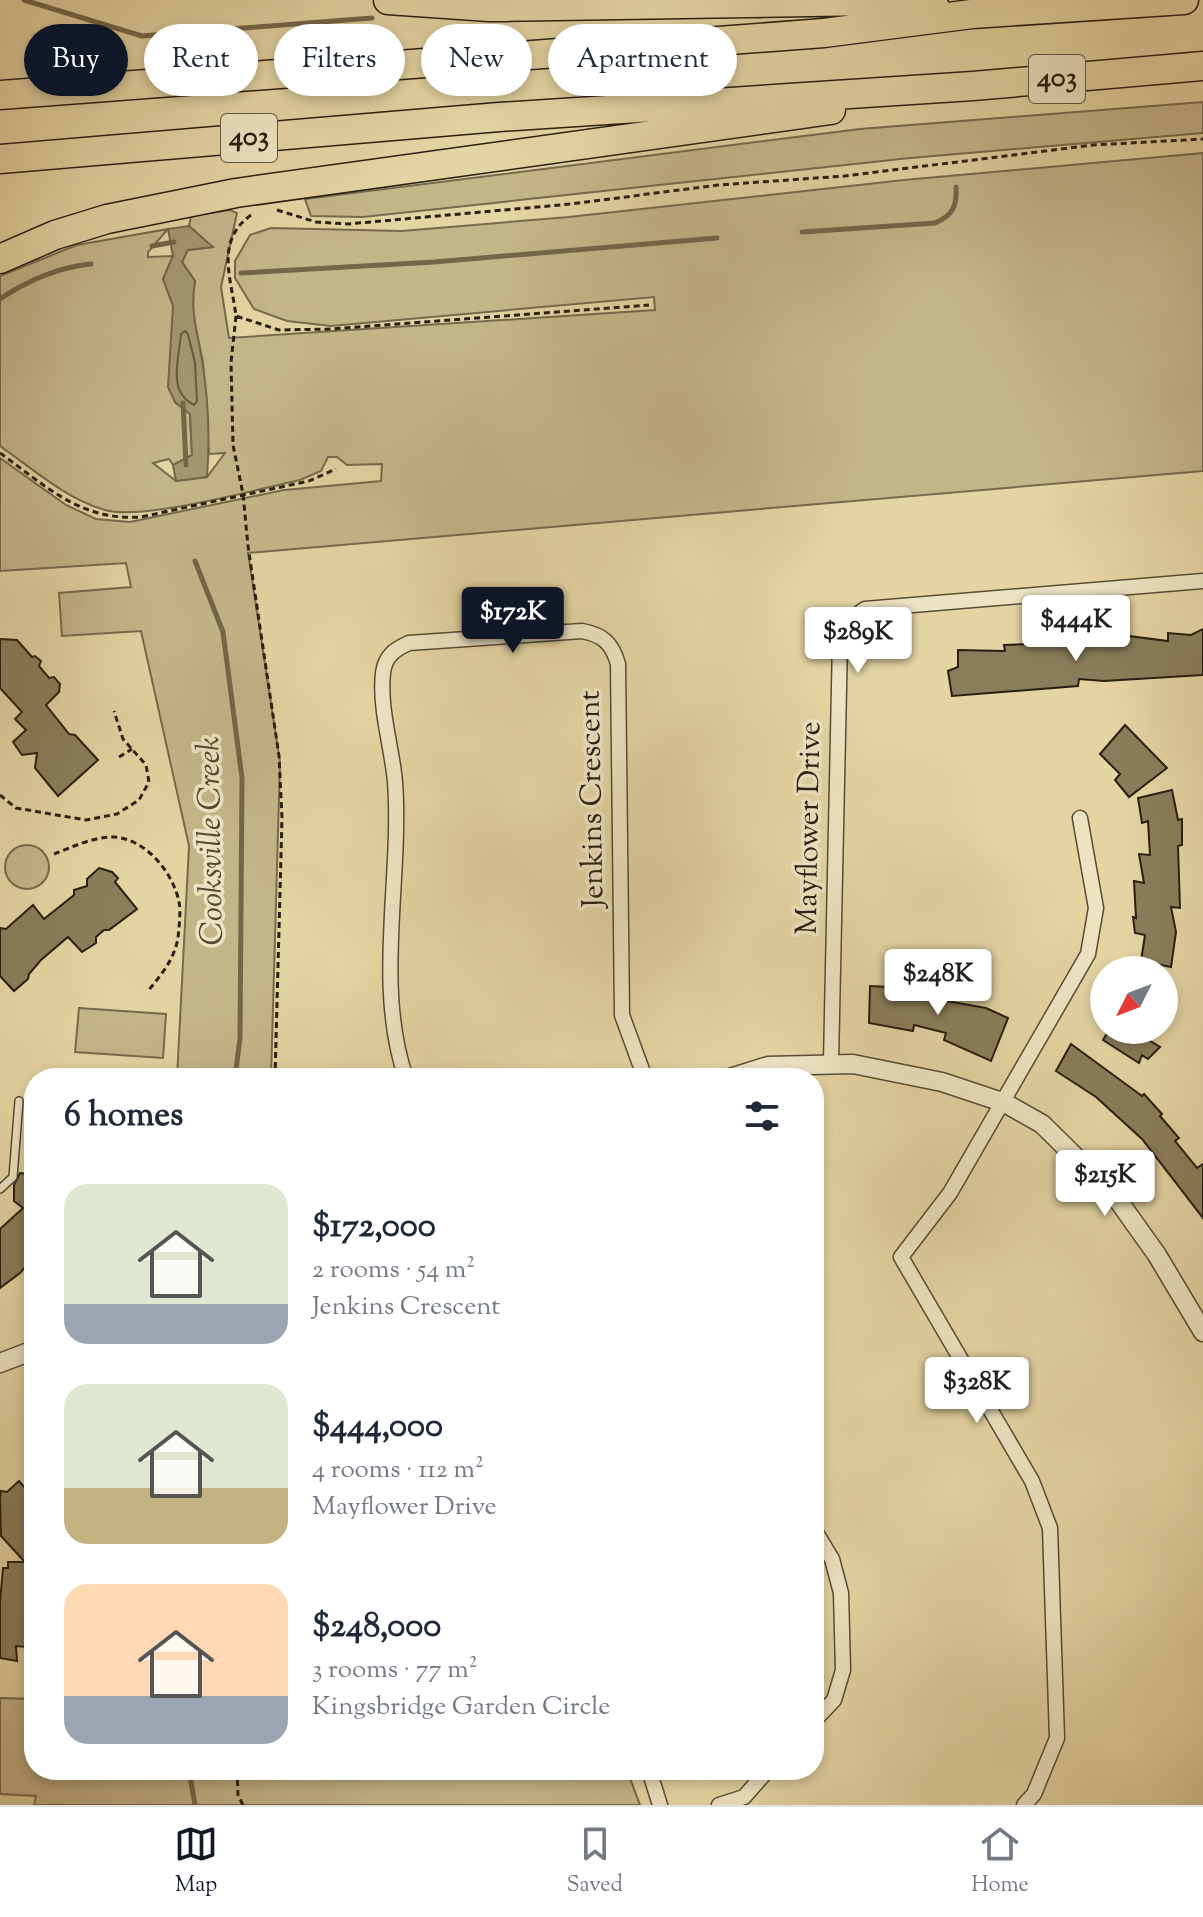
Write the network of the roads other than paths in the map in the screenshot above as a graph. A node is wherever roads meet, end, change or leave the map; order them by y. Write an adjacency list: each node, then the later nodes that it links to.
1 (388, 0): 3 (highway)
2 (1184, 0): 3 (highway, 403)
3 (972, 14): 6 (highway, 403)
4 (1203, 66): 5 (highway, 403)
5 (911, 90): 7 (highway, 403); 8 (highway)
6 (0, 95)
7 (0, 159)
8 (0, 259)
9 (1203, 581): 11 (street, Mayflower Drive)
10 (1080, 818): 16 (street)
11 (831, 1062): 14 (street); 16 (street)
12 (403, 1068): 13 (street, Jenkins Crescent)
13 (641, 1068)
14 (762, 1068)
15 (19, 1101): 17 (lane)
16 (1005, 1103): 18 (street); 27 (street)
17 (0, 1189)
18 (1203, 1332)
19 (24, 1354): 20 (street)
20 (0, 1363)
21 (824, 1546): 22 (street)
22 (824, 1710)
23 (652, 1780): 25 (street)
24 (759, 1780): 26 (street)
25 (660, 1805)
26 (719, 1805)
27 (1024, 1805)

